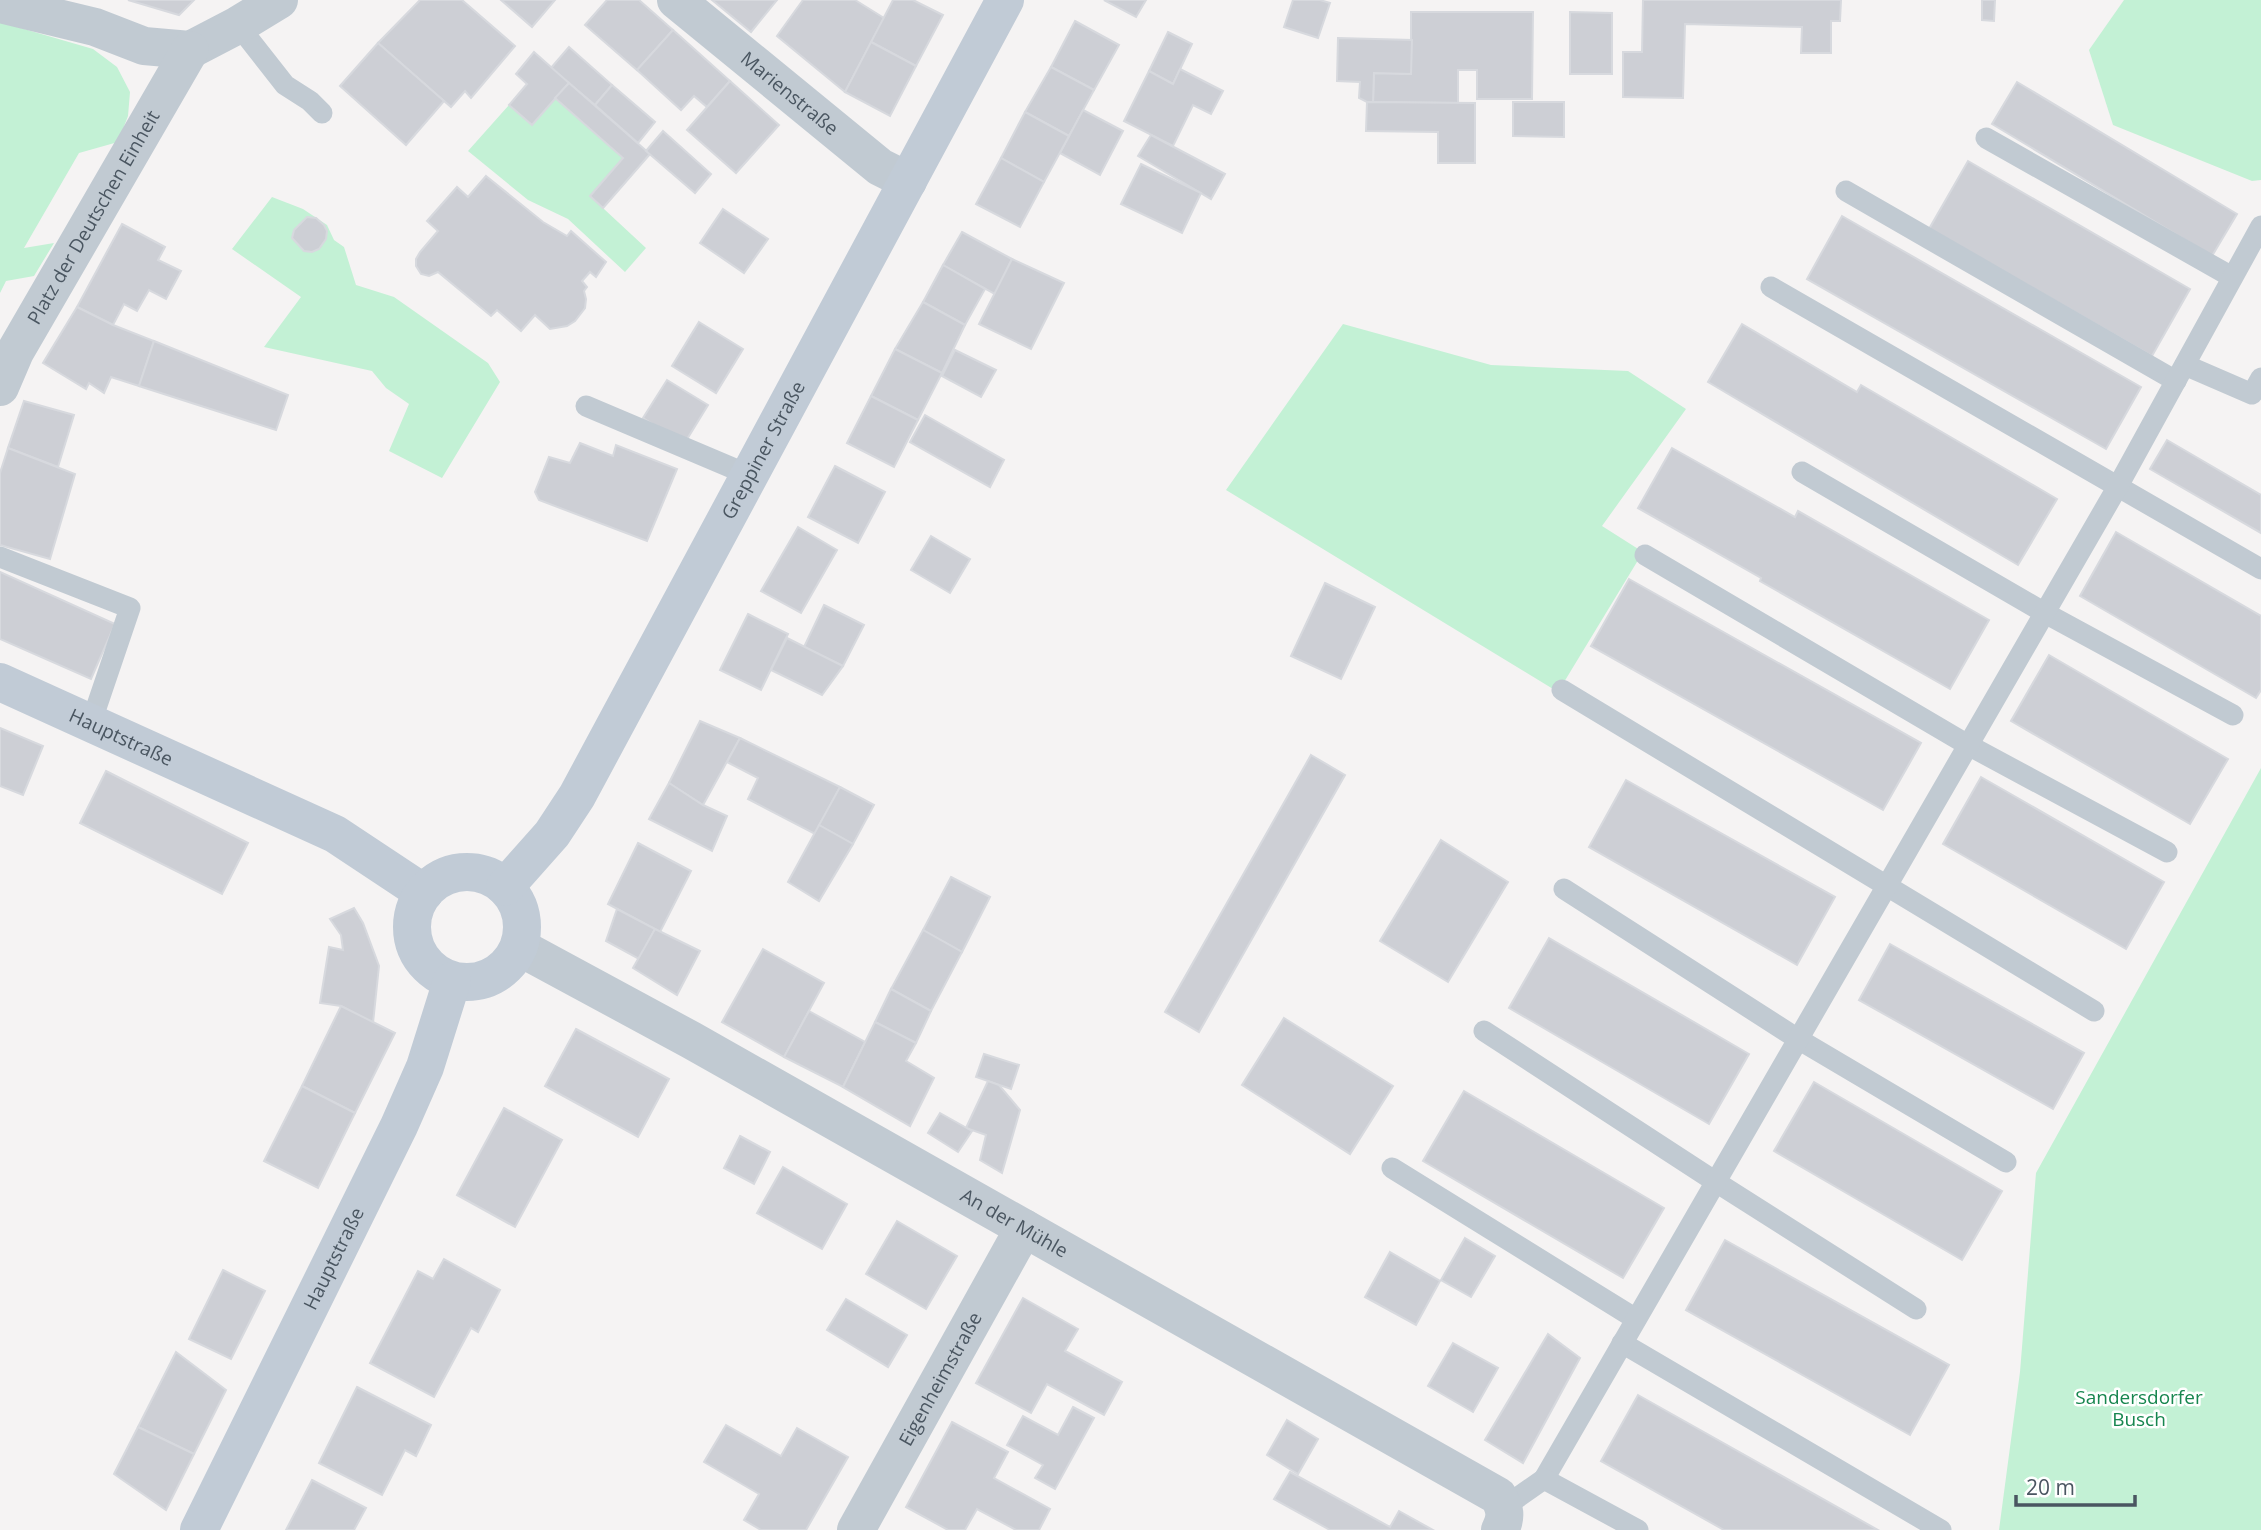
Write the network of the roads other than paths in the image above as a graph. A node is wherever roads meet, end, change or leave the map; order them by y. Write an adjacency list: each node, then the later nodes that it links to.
1 (279, 0): 5 (street)
2 (676, 0): 9 (street, Marienstraße)
3 (1005, 0): 9 (street, Greppiner Straße)
4 (0, 4): 6 (street)
5 (238, 25): 6 (street); 7 (lane)
6 (190, 50): 16 (street, Platz der Deutschen Einheit)
7 (322, 113)
8 (1986, 138): 12 (lane)
9 (908, 181): 19 (street, Greppiner Straße)
10 (1846, 191): 14 (lane)
11 (2258, 238): 12 (lane)
12 (2232, 277): 14 (lane)
13 (1771, 287): 20 (lane)
14 (2180, 373): 15 (lane); 20 (lane)
15 (2261, 378)
16 (0, 387)
17 (586, 406): 19 (lane)
18 (1802, 472): 24 (lane)
19 (749, 475): 32 (street, Greppiner Straße)
20 (2118, 486): 23 (lane); 24 (lane)
21 (1645, 555): 29 (lane)
22 (0, 556): 28 (lane)
23 (2261, 569)
24 (2045, 612): 27 (lane); 29 (lane)
25 (0, 682): 28 (street, Hauptstraße)
26 (1562, 690): 31 (lane)
27 (2233, 715)
28 (91, 723): 34 (street, Hauptstraße)
29 (1968, 745): 30 (lane); 31 (lane)
30 (2167, 852)
31 (1887, 886): 37 (lane); 39 (lane)
32 (505, 887): 34 (street); 35 (street)
33 (1564, 889): 39 (lane)
34 (424, 892): 36 (street)
35 (519, 947): 36 (street); 43 (street, An der Mühle)
36 (452, 981): 49 (street, Hauptstraße)
37 (2094, 1011)
38 (1483, 1031): 42 (lane)
39 (1798, 1039): 40 (lane); 42 (lane)
40 (2006, 1162)
41 (1392, 1168): 45 (lane)
42 (1716, 1182): 44 (lane); 45 (lane)
43 (1024, 1228): 48 (street, An der Mühle); 50 (street, Eigenheimstraße)
44 (1916, 1309)
45 (1636, 1319): 46 (lane)
46 (1622, 1343): 47 (lane); 52 (lane)
47 (1544, 1479): 48 (lane); 51 (lane)
48 (1502, 1519)
49 (199, 1530)
50 (856, 1530)
51 (1638, 1530)
52 (1941, 1530)

